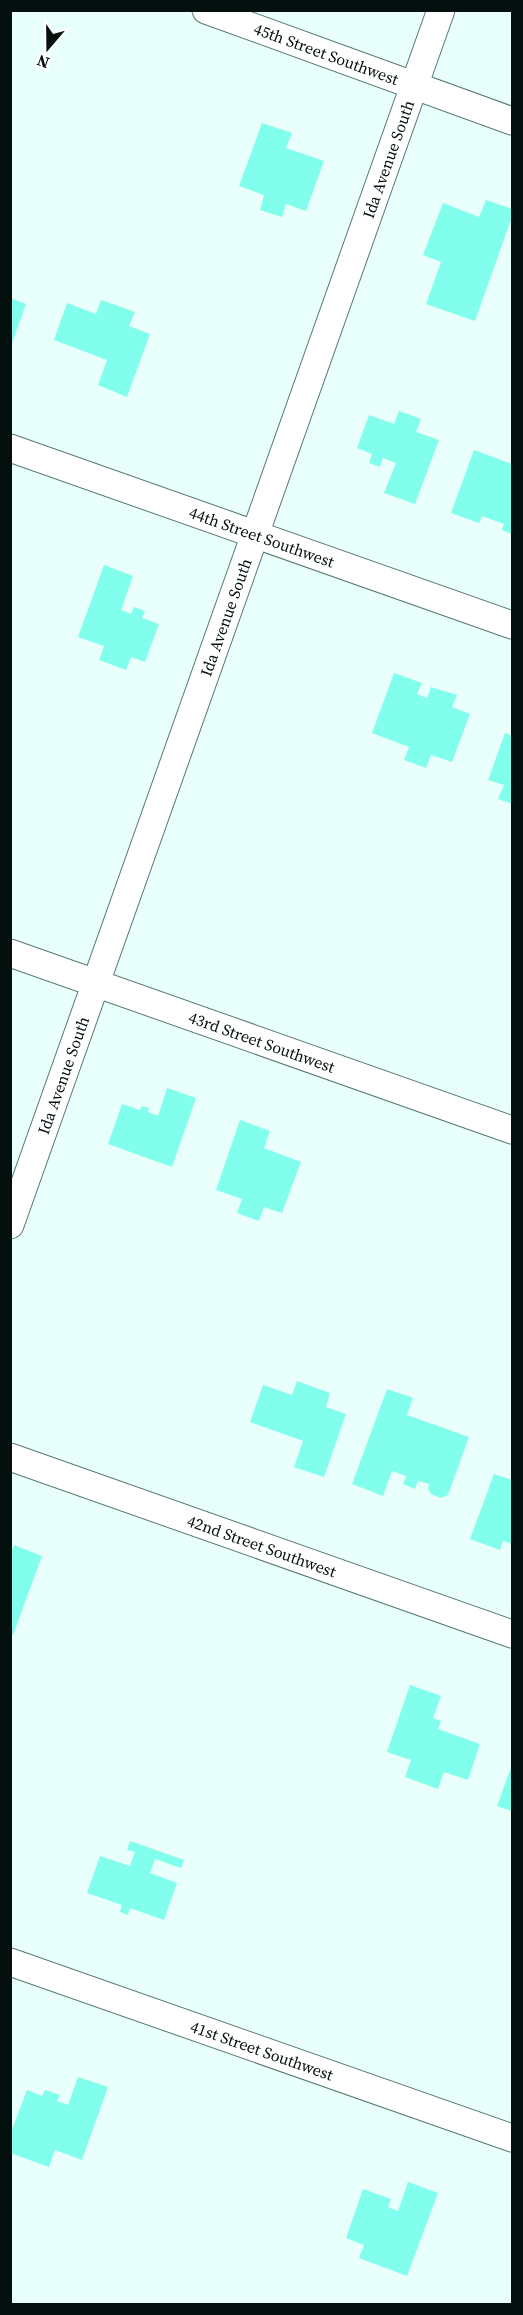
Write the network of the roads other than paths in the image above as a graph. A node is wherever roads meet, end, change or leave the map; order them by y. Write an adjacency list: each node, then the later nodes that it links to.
1 (206, 10): 3 (street, 45th Street Southwest)
2 (441, 10): 3 (street, Ida Avenue South)
3 (414, 86): 4 (street, 45th Street Southwest); 6 (street, Ida Avenue South)
4 (513, 121)
5 (10, 448): 6 (street, 44th Street Southwest)
6 (255, 533): 7 (street, 44th Street Southwest); 9 (street, Ida Avenue South)
7 (513, 624)
8 (10, 953): 9 (street, 43rd Street Southwest)
9 (96, 983): 10 (street, 43rd Street Southwest); 11 (street, Ida Avenue South)
10 (513, 1130)
11 (10, 1225)
12 (10, 1457): 13 (street, 42nd Street Southwest)
13 (513, 1634)
14 (10, 1962): 15 (street, 41st Street Southwest)
15 (513, 2138)

